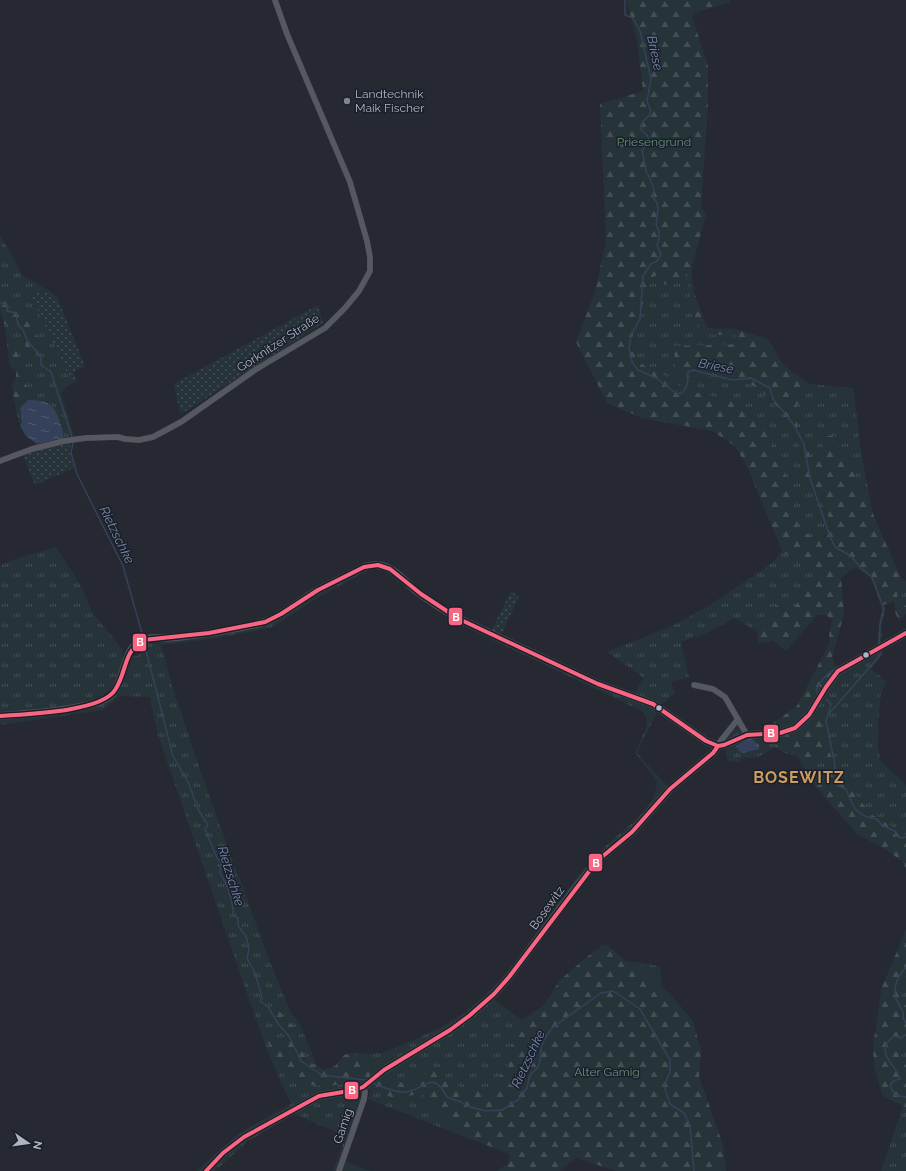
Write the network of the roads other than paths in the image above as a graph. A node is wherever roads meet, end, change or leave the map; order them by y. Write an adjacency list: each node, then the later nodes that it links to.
1 (275, 0): 2 (street, Gorknitzer Straße)
2 (0, 461)
3 (904, 634): 7 (street, Bosewitz)
4 (694, 685): 6 (street)
5 (0, 716): 8 (street)
6 (738, 719): 7 (street); 8 (street, Bosewitz)
7 (747, 735): 8 (street, Bosewitz)
8 (718, 746): 9 (street, Bosewitz)
9 (363, 1087): 10 (street); 11 (street, Gamig)
10 (206, 1171)
11 (339, 1171)

